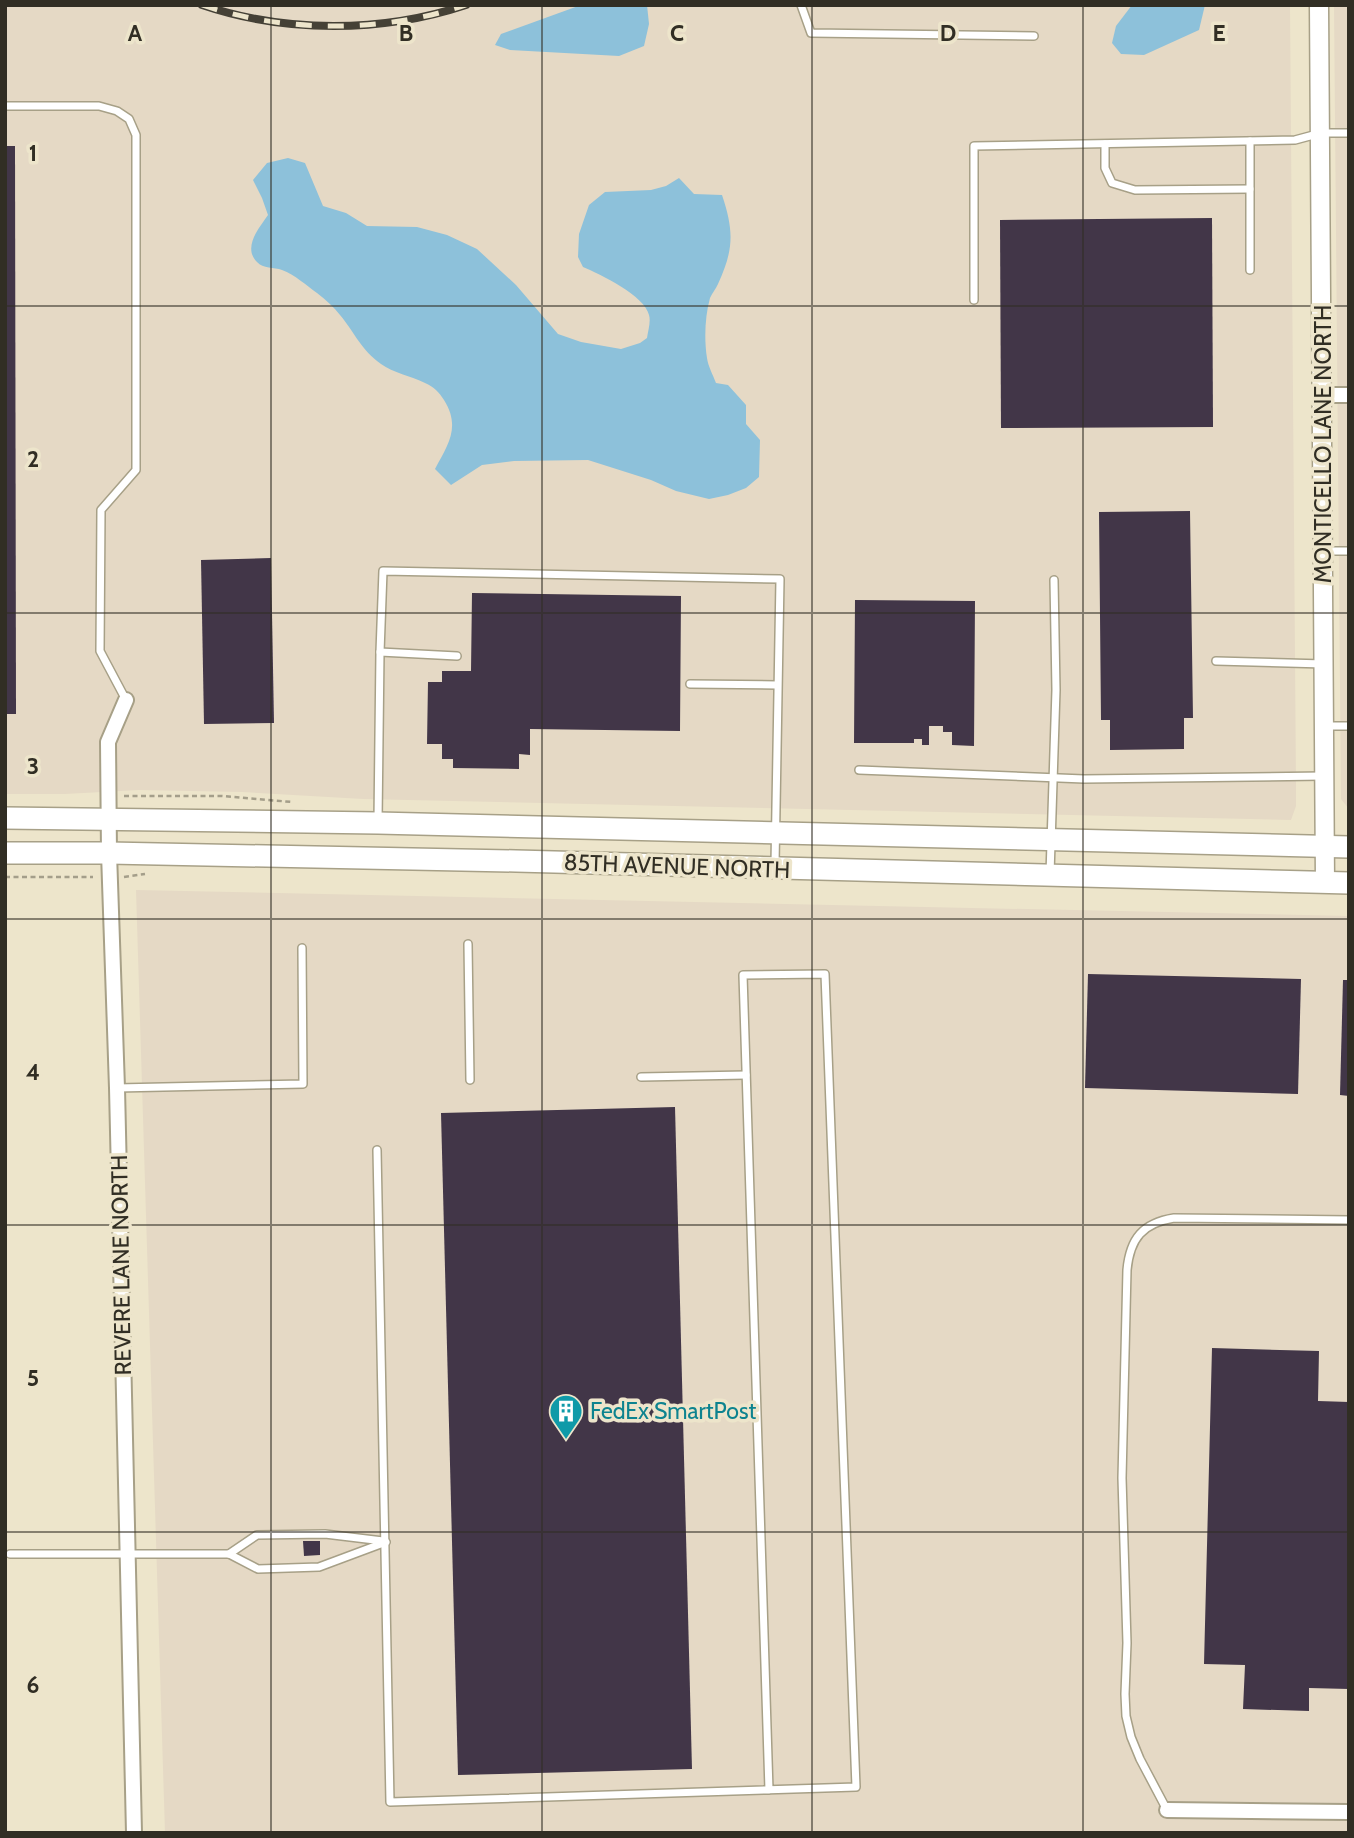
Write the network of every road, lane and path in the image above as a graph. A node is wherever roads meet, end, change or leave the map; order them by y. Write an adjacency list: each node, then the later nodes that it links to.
1 (802, 5): 3 (lane)
2 (1319, 5): 5 (street, MONTICELLO LANE NORTH)
3 (1034, 36)
4 (5, 106): 23 (lane)
5 (1321, 133): 6 (lane); 7 (lane); 12 (street, MONTICELLO LANE NORTH)
6 (1349, 133)
7 (1250, 141): 8 (lane); 9 (lane)
8 (1105, 144): 9 (lane); 11 (lane)
9 (1250, 189): 10 (lane)
10 (1250, 270)
11 (974, 300)
12 (1322, 395): 13 (street); 14 (street, MONTICELLO LANE NORTH)
13 (1349, 395)
14 (1324, 551): 15 (lane); 20 (street, MONTICELLO LANE NORTH)
15 (1349, 551)
16 (1054, 580): 28 (lane)
17 (380, 652): 18 (lane); 22 (lane); 31 (lane)
18 (457, 656)
19 (1216, 661): 20 (lane)
20 (1324, 664): 24 (street, MONTICELLO LANE NORTH)
21 (690, 684): 22 (lane)
22 (777, 685): 32 (lane)
23 (126, 700): 30 (street, REVERE LANE NORTH)
24 (1325, 726): 25 (lane); 27 (street, MONTICELLO LANE NORTH)
25 (1349, 726)
26 (859, 770): 28 (lane)
27 (1325, 776): 28 (lane); 34 (street, MONTICELLO LANE NORTH)
28 (1053, 778): 33 (lane)
29 (5, 818): 30 (main road, 85TH AVENUE NORTH)
30 (109, 818): 31 (main road, 85TH AVENUE NORTH); 37 (street, REVERE LANE NORTH)
31 (377, 823): 32 (main road, 85TH AVENUE NORTH)
32 (776, 834): 33 (main road, 85TH AVENUE NORTH); 38 (lane)
33 (1051, 840): 34 (main road, 85TH AVENUE NORTH); 39 (lane)
34 (1325, 846): 35 (main road, 85TH AVENUE NORTH); 42 (street, MONTICELLO LANE NORTH)
35 (1349, 847)
36 (5, 853): 37 (main road, 85TH AVENUE NORTH)
37 (109, 853): 38 (main road, 85TH AVENUE NORTH); 49 (street, REVERE LANE NORTH)
38 (775, 869): 39 (main road, 85TH AVENUE NORTH)
39 (1050, 875): 42 (main road, 85TH AVENUE NORTH)
40 (5, 877): 41 (path)
41 (76, 878)
42 (1325, 882): 43 (main road, 85TH AVENUE NORTH)
43 (1349, 883)
44 (468, 944): 48 (lane)
45 (302, 948): 49 (lane)
46 (747, 1075): 47 (lane); 56 (lane); 56 (lane)
47 (640, 1077)
48 (470, 1080)
49 (117, 1088): 53 (street, REVERE LANE NORTH)
50 (377, 1150): 52 (lane)
51 (1349, 1220): 57 (lane)
52 (386, 1542): 54 (lane); 54 (lane); 56 (lane)
53 (128, 1553): 54 (lane); 55 (lane); 59 (street, REVERE LANE NORTH)
54 (229, 1553)
55 (10, 1554)
56 (769, 1790)
57 (1167, 1810): 58 (street)
58 (1349, 1812)
59 (134, 1833)

